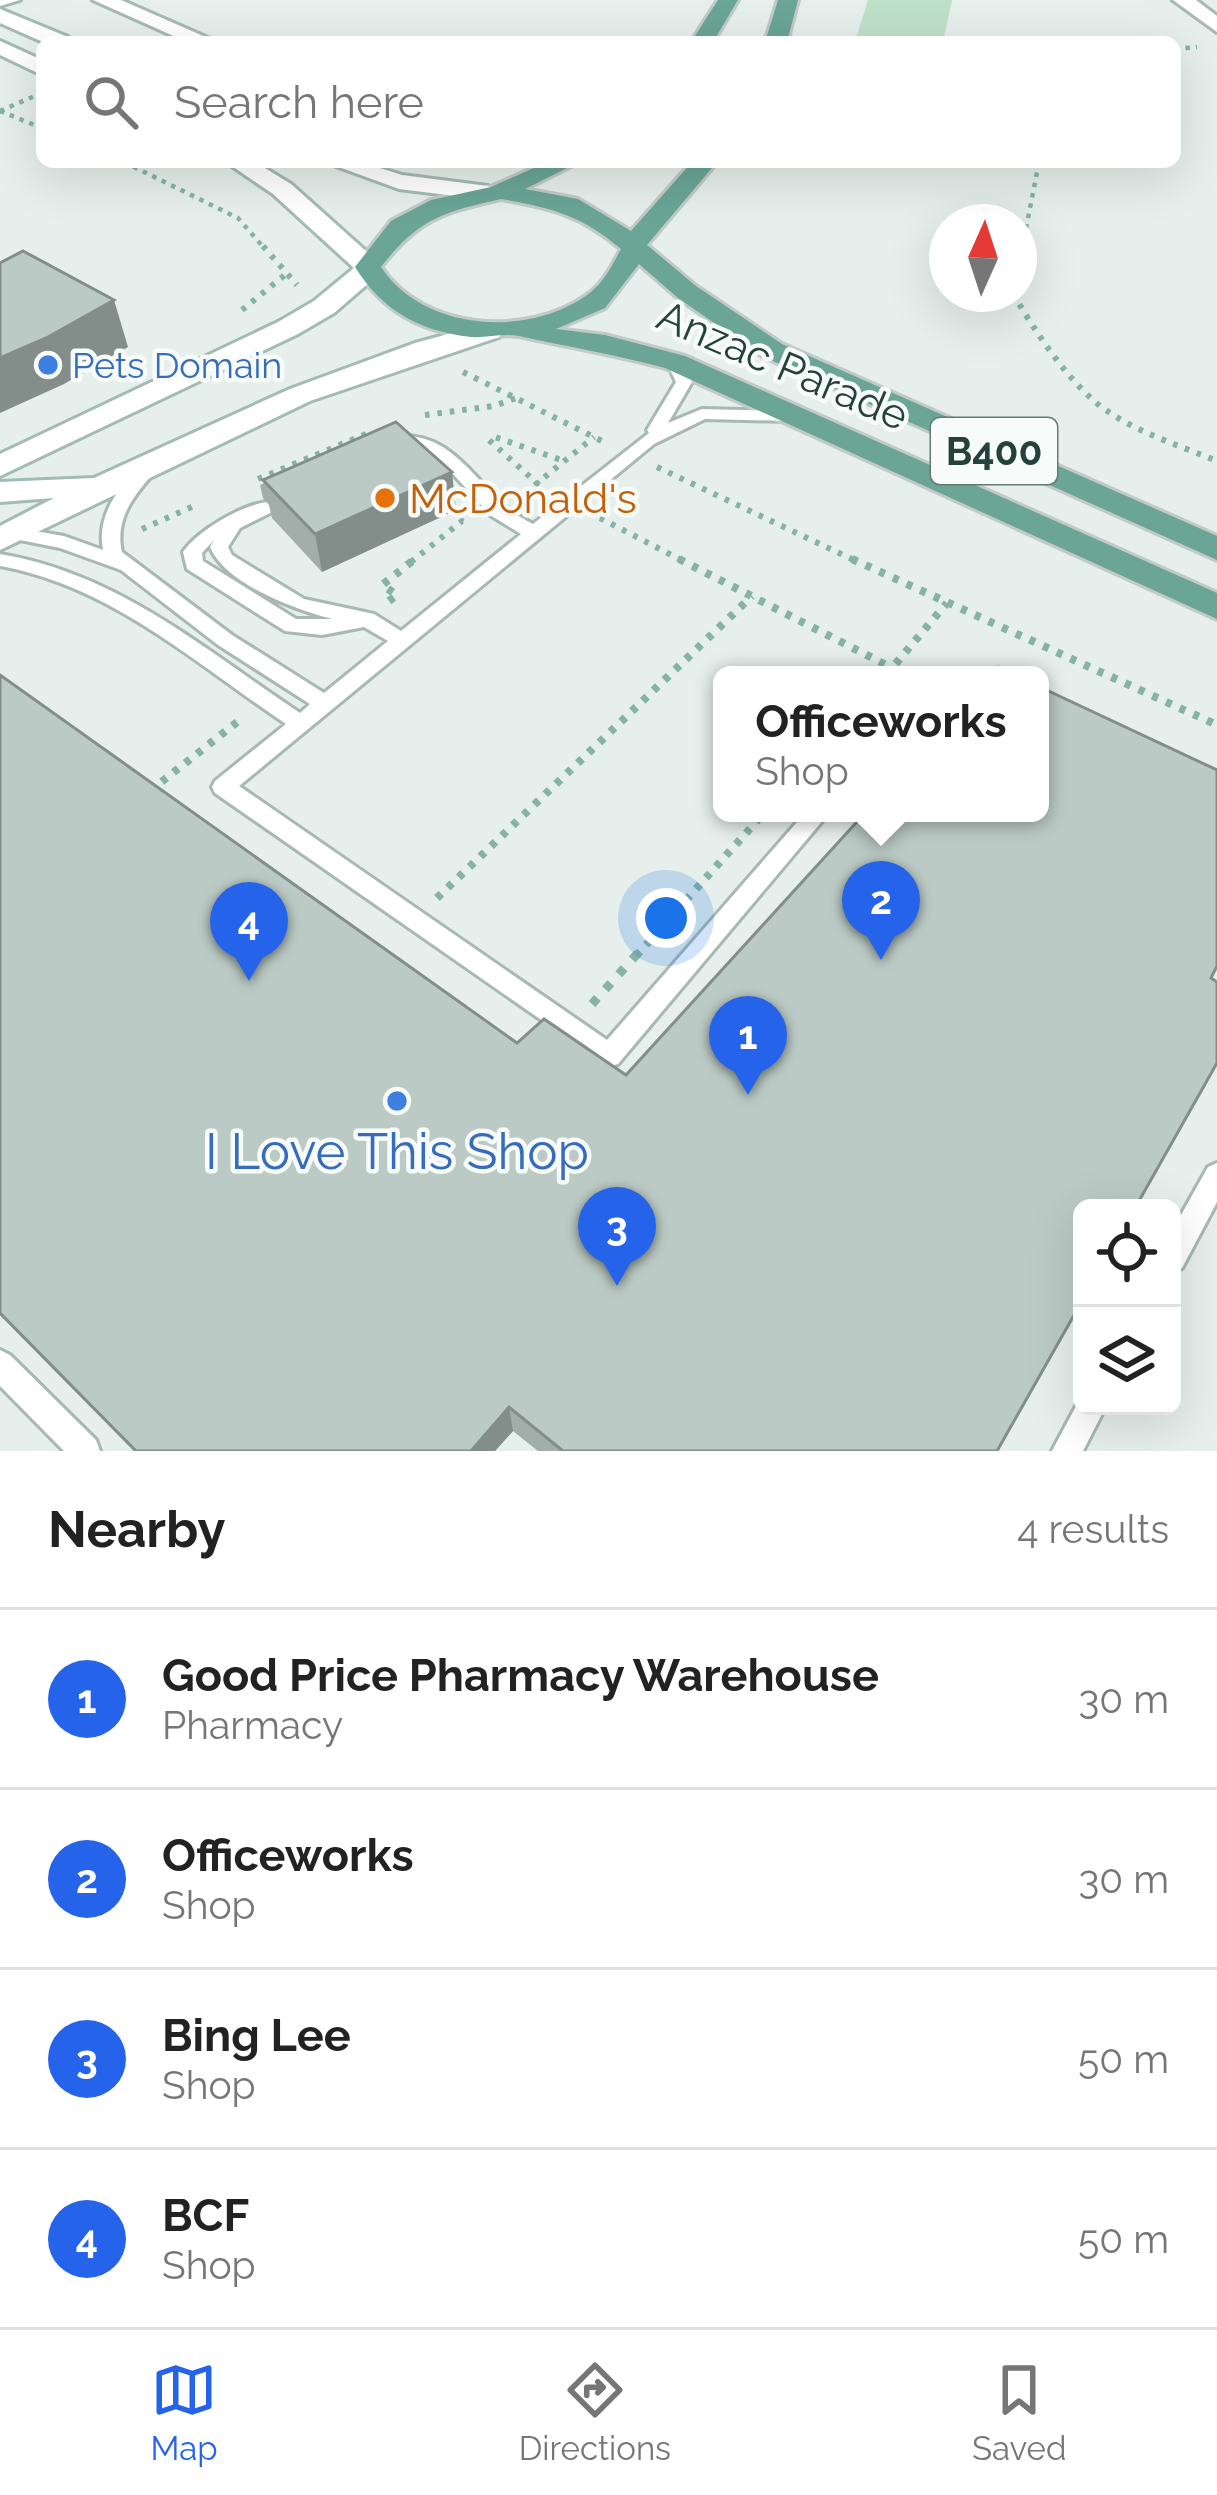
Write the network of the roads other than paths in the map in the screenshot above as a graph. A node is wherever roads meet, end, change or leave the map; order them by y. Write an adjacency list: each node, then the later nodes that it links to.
1 (0, 0): 2 (main road)
2 (10, 0)
3 (103, 0): 10 (main road)
4 (728, 0): 11 (main road)
5 (788, 0): 12 (main road)
6 (1183, 0): 8 (main road)
7 (0, 15): 9 (main road)
8 (1217, 26)
9 (47, 36)
10 (191, 36)
11 (706, 36)
12 (778, 36)
13 (0, 47): 14 (main road)
14 (36, 65)
15 (248, 168): 21 (main road)
16 (356, 168): 19 (main road)
17 (552, 168): 19 (main road, B400)
18 (700, 168): 20 (main road, B400)
19 (490, 193): 20 (main road, B400); 21 (main road, B400)
20 (633, 248): 22 (main road, B400); 34 (main road, Anzac Parade / B400)
21 (368, 268): 22 (main road, B400); 28 (main road)
22 (494, 330): 23 (main road, Anzac Parade / B400); 27 (main road)
23 (674, 362): 24 (main road, Anzac Parade / B400); 25 (lane)
24 (798, 417): 25 (lane); 36 (main road, Anzac Parade / B400)
25 (648, 440): 32 (lane)
26 (365, 453): 32 (lane)
27 (166, 458): 29 (main road); 35 (lane)
28 (0, 466)
29 (130, 475): 30 (main road); 33 (main road)
30 (0, 492)
31 (270, 506): 37 (lane)
32 (535, 532): 37 (lane)
33 (3, 541): 35 (lane); 39 (lane)
34 (1217, 549)
35 (121, 564): 38 (lane)
36 (1217, 607)
37 (403, 640): 38 (lane)
38 (326, 704): 39 (lane)
39 (301, 724): 40 (lane)
40 (810, 822)
41 (1217, 1176): 42 (lane)
42 (1181, 1242)
43 (0, 1365): 45 (lane)
44 (1086, 1415): 46 (lane)
45 (85, 1451)
46 (1067, 1451)

